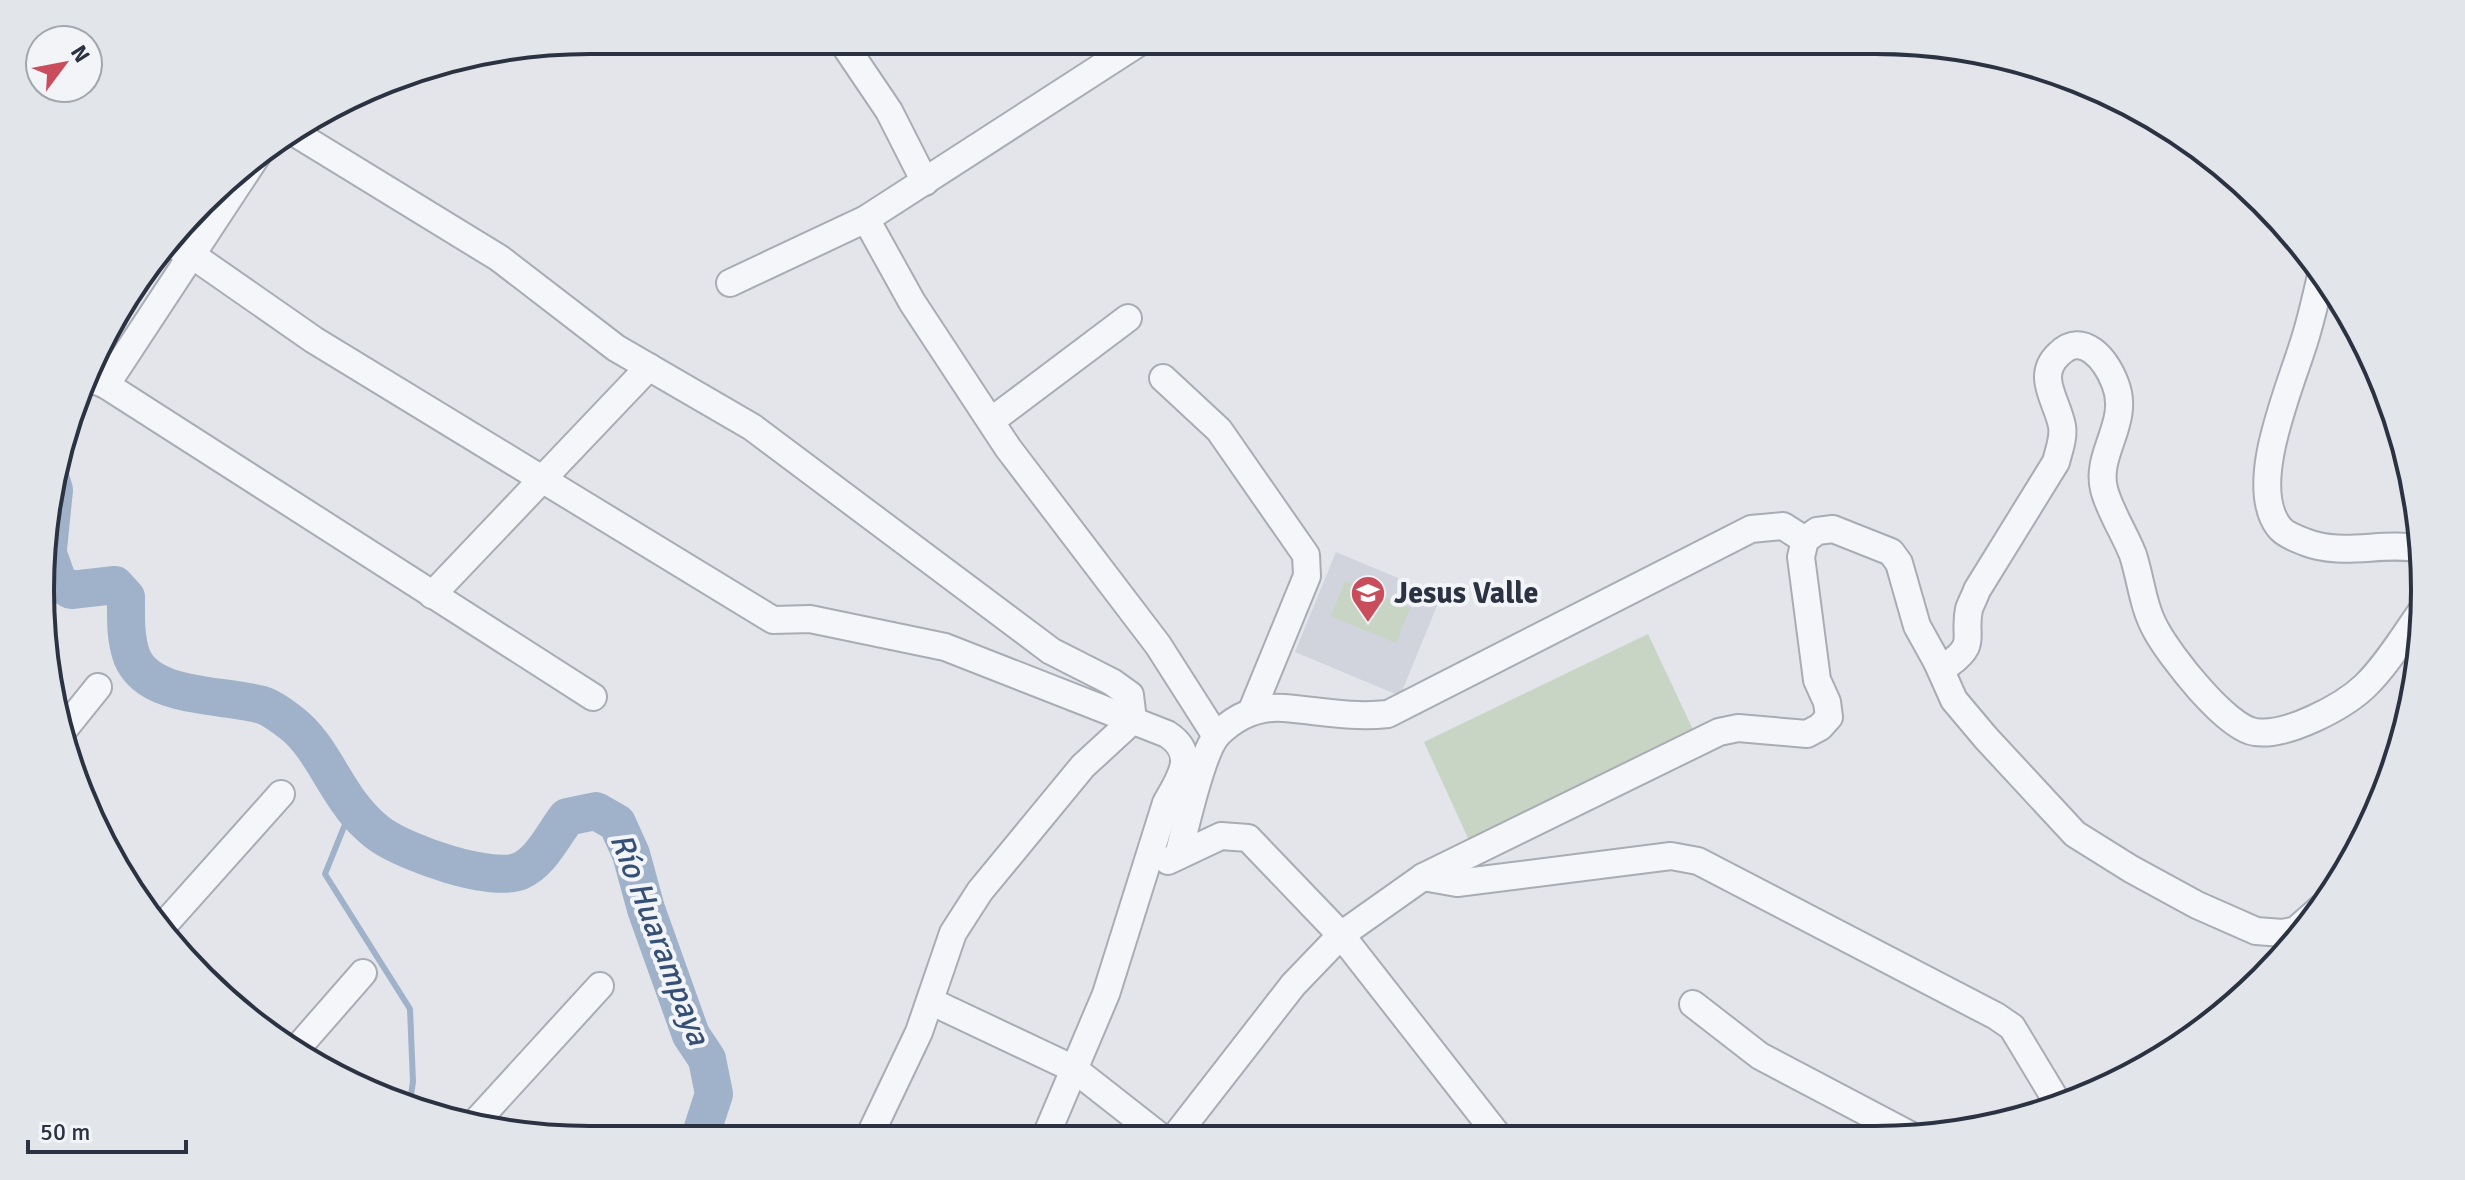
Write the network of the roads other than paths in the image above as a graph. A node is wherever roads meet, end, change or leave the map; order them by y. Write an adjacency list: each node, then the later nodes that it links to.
1 (850, 54): 4 (street)
2 (1122, 54): 4 (street)
3 (303, 138): 11 (street)
4 (925, 182): 6 (street)
5 (215, 207): 7 (street)
6 (866, 219): 8 (street); 15 (street)
7 (181, 250): 12 (street); 16 (street)
8 (730, 283)
9 (2318, 288): 18 (street)
10 (1128, 318): 15 (street)
11 (649, 367): 16 (street); 25 (street)
12 (101, 370)
13 (1163, 378): 24 (street)
14 (97, 381): 19 (street)
15 (991, 421): 27 (street)
16 (542, 479): 19 (street); 25 (street)
17 (1805, 540): 21 (street); 24 (street); 31 (street)
18 (2409, 546)
19 (432, 595): 23 (street)
20 (2410, 626): 21 (street)
21 (1937, 662): 33 (street)
22 (98, 687): 26 (street)
23 (593, 697)
24 (1252, 710): 27 (street)
25 (1133, 720): 30 (street); 37 (street)
26 (70, 721)
27 (1216, 736): 29 (street)
28 (281, 794): 32 (street)
29 (1178, 856): 30 (street); 34 (street)
30 (1144, 872): 40 (street)
31 (1423, 877): 34 (street); 41 (street)
32 (168, 920)
33 (2287, 932)
34 (1341, 935): 46 (street); 47 (street)
35 (363, 973): 39 (street)
36 (600, 986): 42 (street)
37 (930, 1001): 40 (street); 43 (street)
38 (1693, 1004): 48 (street)
39 (302, 1042)
40 (1074, 1069): 44 (street); 45 (street)
41 (2053, 1096)
42 (482, 1115)
43 (874, 1126)
44 (1050, 1126)
45 (1147, 1126)
46 (1183, 1126)
47 (1490, 1126)
48 (1892, 1126)

